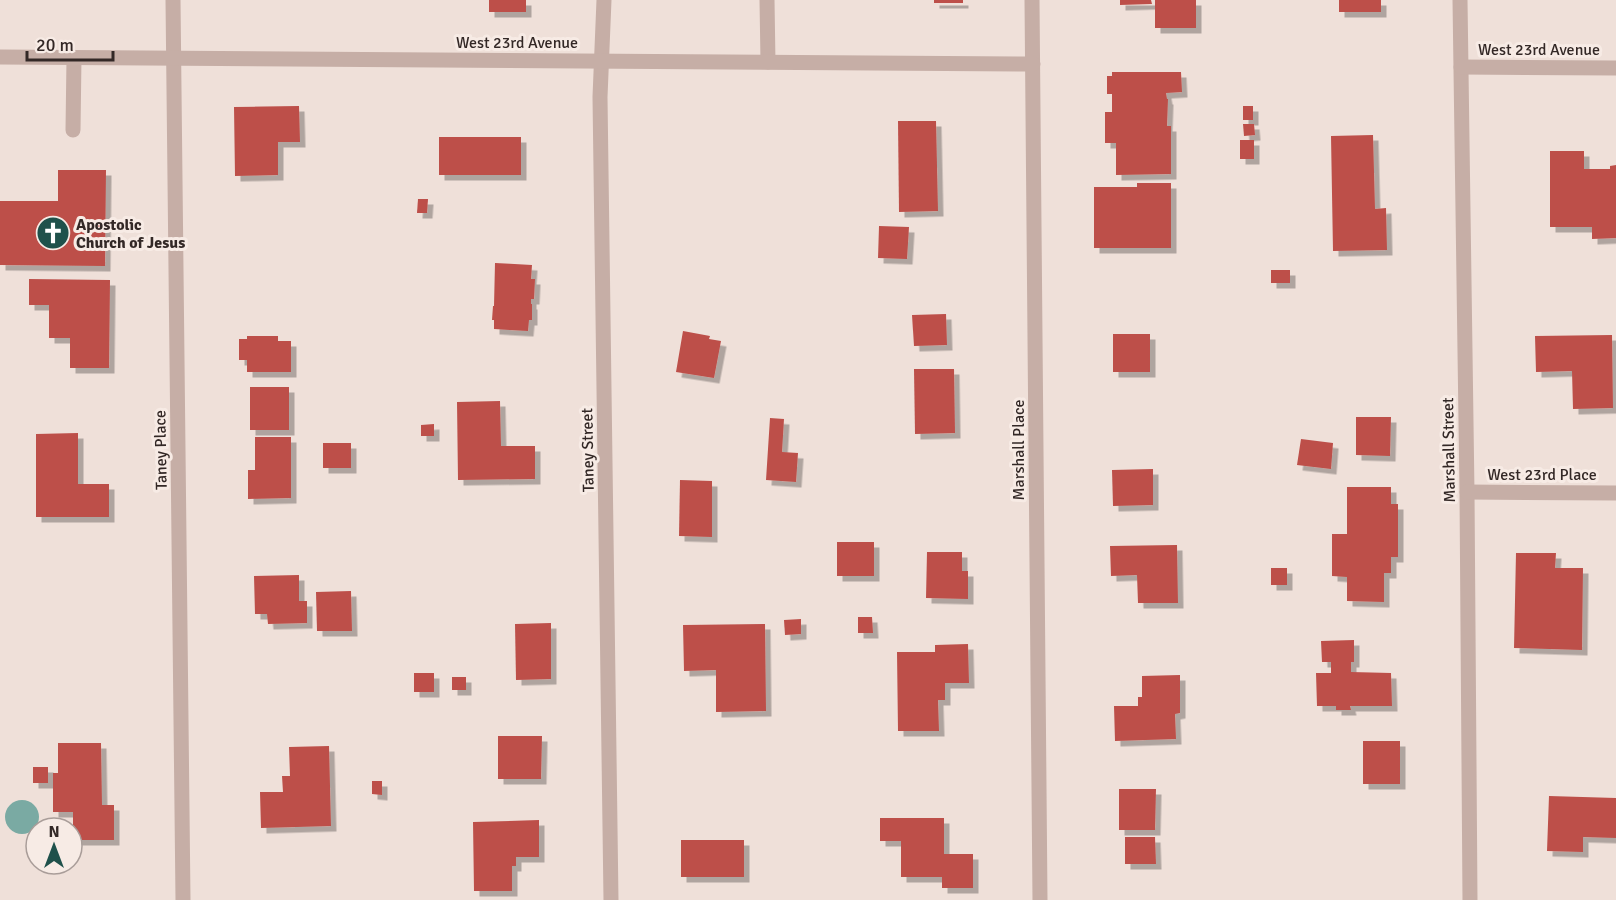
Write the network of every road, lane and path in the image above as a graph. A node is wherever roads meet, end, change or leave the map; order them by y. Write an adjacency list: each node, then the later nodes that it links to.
1 (173, 0): 8 (street, Taney Place)
2 (604, 0): 9 (street, Taney Street)
3 (767, 0): 10 (street)
4 (1032, 0): 11 (street, Marshall Place)
5 (1460, 0): 12 (street, Marshall Street)
6 (0, 57): 7 (street, West 23rd Avenue)
7 (74, 57): 8 (street, West 23rd Avenue); 14 (street)
8 (174, 58): 9 (street, West 23rd Avenue); 17 (street, Taney Place)
9 (602, 60): 10 (street, West 23rd Avenue); 18 (street, Taney Street)
10 (768, 62): 11 (street, West 23rd Avenue)
11 (1033, 64): 19 (street, Marshall Place)
12 (1461, 66): 13 (street, West 23rd Avenue); 15 (street, Marshall Street)
13 (1616, 68)
14 (73, 130)
15 (1467, 492): 16 (street, West 23rd Place); 20 (street, Marshall Street)
16 (1616, 493)
17 (183, 900)
18 (611, 900)
19 (1040, 900)
20 (1470, 900)

